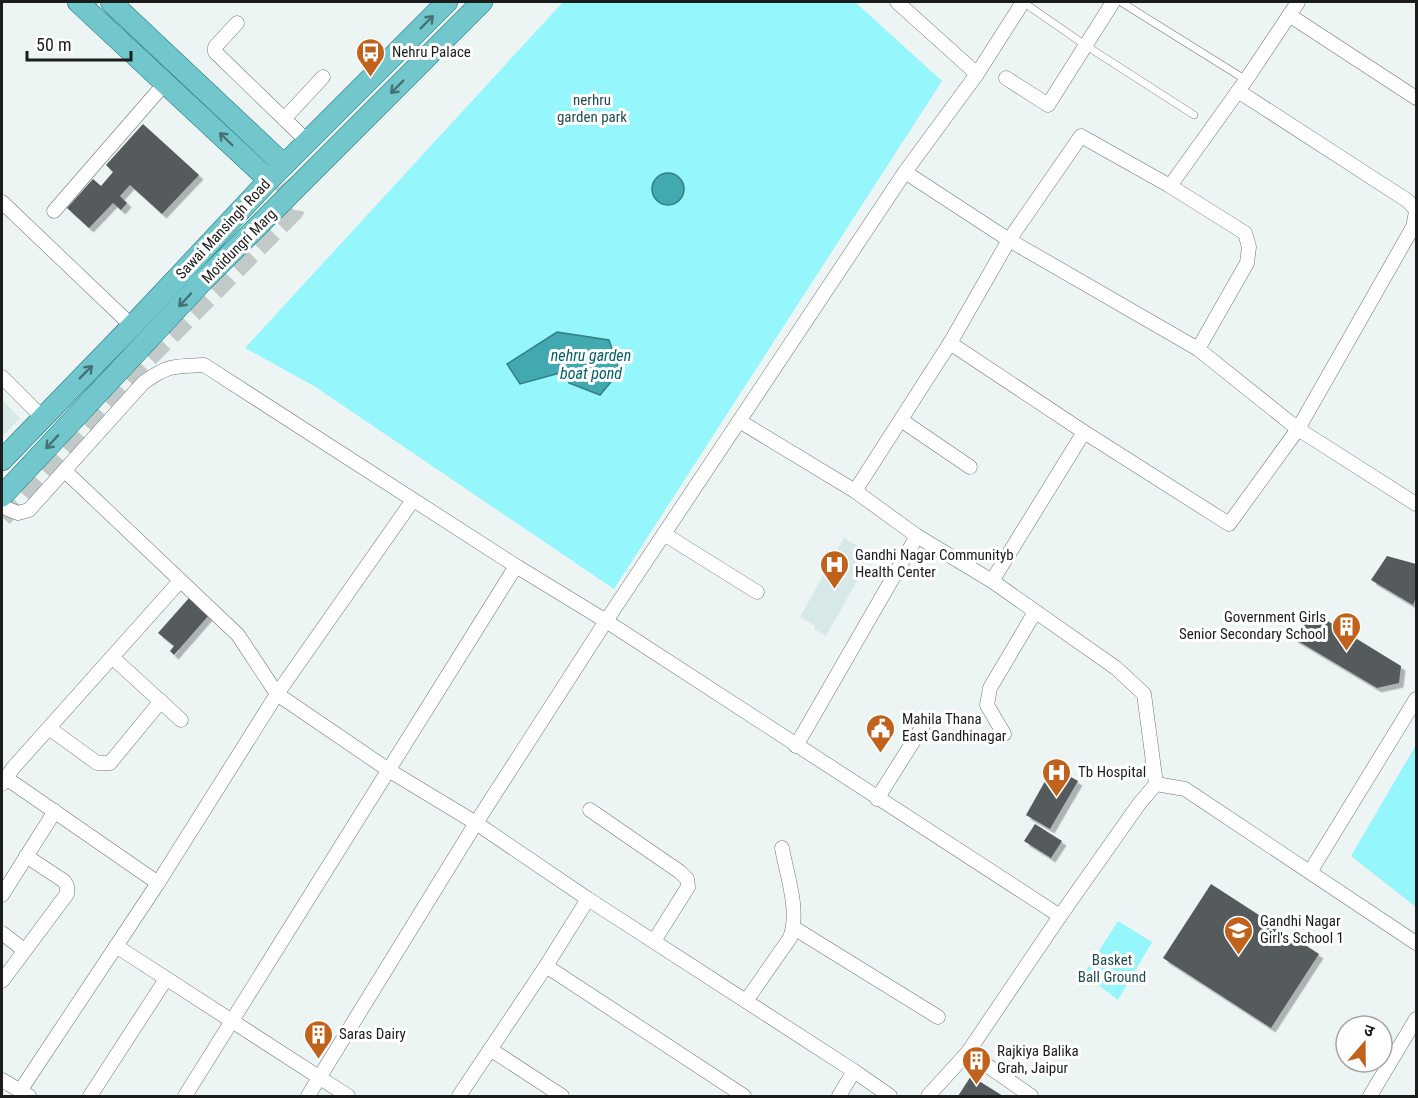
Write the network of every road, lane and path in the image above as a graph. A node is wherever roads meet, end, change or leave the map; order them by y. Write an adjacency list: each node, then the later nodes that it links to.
1 (78, 2): 15 (main road)
2 (111, 2): 21 (main road)
3 (447, 2): 20 (main road, Sawai Mansingh Road, one-way to 3)
4 (482, 2): 43 (main road, Motidungri Marg, one-way to 43)
5 (897, 2): 12 (street)
6 (1023, 2): 11 (lane); 12 (street)
7 (1113, 2): 11 (street)
8 (1121, 2): 16 (lane)
9 (1291, 7): 16 (street); 17 (street)
10 (237, 23): 19 (street)
11 (1085, 45): 14 (street); 18 (lane)
12 (977, 74): 22 (street)
13 (323, 77): 19 (street)
14 (1006, 78)
15 (166, 82): 23 (main road, one-way to 15); 27 (street)
16 (1242, 86): 24 (street); 26 (street)
17 (1416, 98)
18 (1194, 115)
19 (284, 118): 20 (street)
20 (307, 141): 21 (main road, Sawai Mansingh Road)
21 (284, 165): 23 (main road, Sawai Mansingh Road)
22 (906, 172): 28 (street); 35 (street)
23 (269, 180): 29 (main road, Sawai Mansingh Road)
24 (1170, 186): 28 (street); 31 (street)
25 (2, 202): 29 (street)
26 (1416, 211): 36 (street)
27 (54, 212)
28 (1009, 240): 30 (street); 31 (street)
29 (132, 326): 33 (main road, Sawai Mansingh Road, one-way to 29)
30 (950, 343): 34 (street); 37 (street)
31 (1198, 349): 36 (street)
32 (2, 377): 33 (street)
33 (42, 417): 38 (main road, Sawai Mansingh Road)
34 (901, 420): 39 (street); 41 (street)
35 (741, 422): 41 (street); 45 (street)
36 (1298, 429): 37 (street); 44 (street)
37 (1084, 432): 49 (street)
38 (2, 460)
39 (970, 467)
40 (65, 471): 42 (street); 43 (street); 48 (street)
41 (855, 491): 46 (street)
42 (413, 500): 47 (street); 54 (street)
43 (5, 503)
44 (1416, 504)
45 (664, 534): 50 (street); 52 (street)
46 (917, 536): 49 (street); 61 (street)
47 (516, 566): 52 (street); 62 (street)
48 (180, 581): 53 (street); 54 (street)
49 (992, 581): 51 (street)
50 (757, 592)
51 (1035, 612): 60 (street); 64 (street)
52 (606, 621): 61 (street); 68 (street)
53 (112, 657): 56 (street); 59 (street)
54 (277, 694): 62 (street); 72 (street)
55 (1416, 699): 71 (street)
56 (161, 702): 57 (street); 59 (street)
57 (181, 720)
58 (923, 726): 65 (street)
59 (49, 728): 63 (street)
60 (1004, 734)
61 (796, 746): 65 (street)
62 (390, 771): 68 (street); 88 (street)
63 (4, 781): 67 (street)
64 (1156, 784): 71 (street); 75 (street)
65 (877, 799): 75 (street)
66 (590, 810): 78 (street)
67 (55, 812): 70 (street); 72 (street)
68 (476, 824): 74 (street); 92 (street)
69 (782, 848): 76 (street)
70 (26, 856): 73 (street); 81 (street)
71 (1310, 872): 79 (street)
72 (158, 883): 80 (street)
73 (2, 895)
74 (588, 899): 78 (street); 82 (street)
75 (1060, 916): 90 (street)
76 (794, 928): 85 (street); 86 (street)
77 (2, 933): 81 (street)
78 (654, 941): 85 (street)
79 (1416, 943)
80 (116, 946): 83 (street); 94 (street)
81 (24, 950): 84 (street)
82 (546, 966): 89 (street); 101 (street)
83 (166, 979): 88 (street); 95 (street)
84 (2, 981)
85 (747, 1001): 91 (street)
86 (938, 1017)
87 (1416, 1019): 106 (street)
88 (233, 1022): 92 (street); 96 (street)
89 (490, 1049): 99 (street); 100 (street)
90 (968, 1052): 104 (street); 105 (street)
91 (854, 1071): 102 (street); 103 (street)
92 (321, 1077): 97 (street); 98 (street)
93 (2, 1080): 94 (street)
94 (25, 1094)
95 (90, 1096)
96 (184, 1096)
97 (308, 1096)
98 (348, 1096)
99 (459, 1096)
100 (562, 1096)
101 (744, 1096)
102 (839, 1096)
103 (890, 1096)
104 (928, 1096)
105 (1031, 1096)
106 (1370, 1096)

